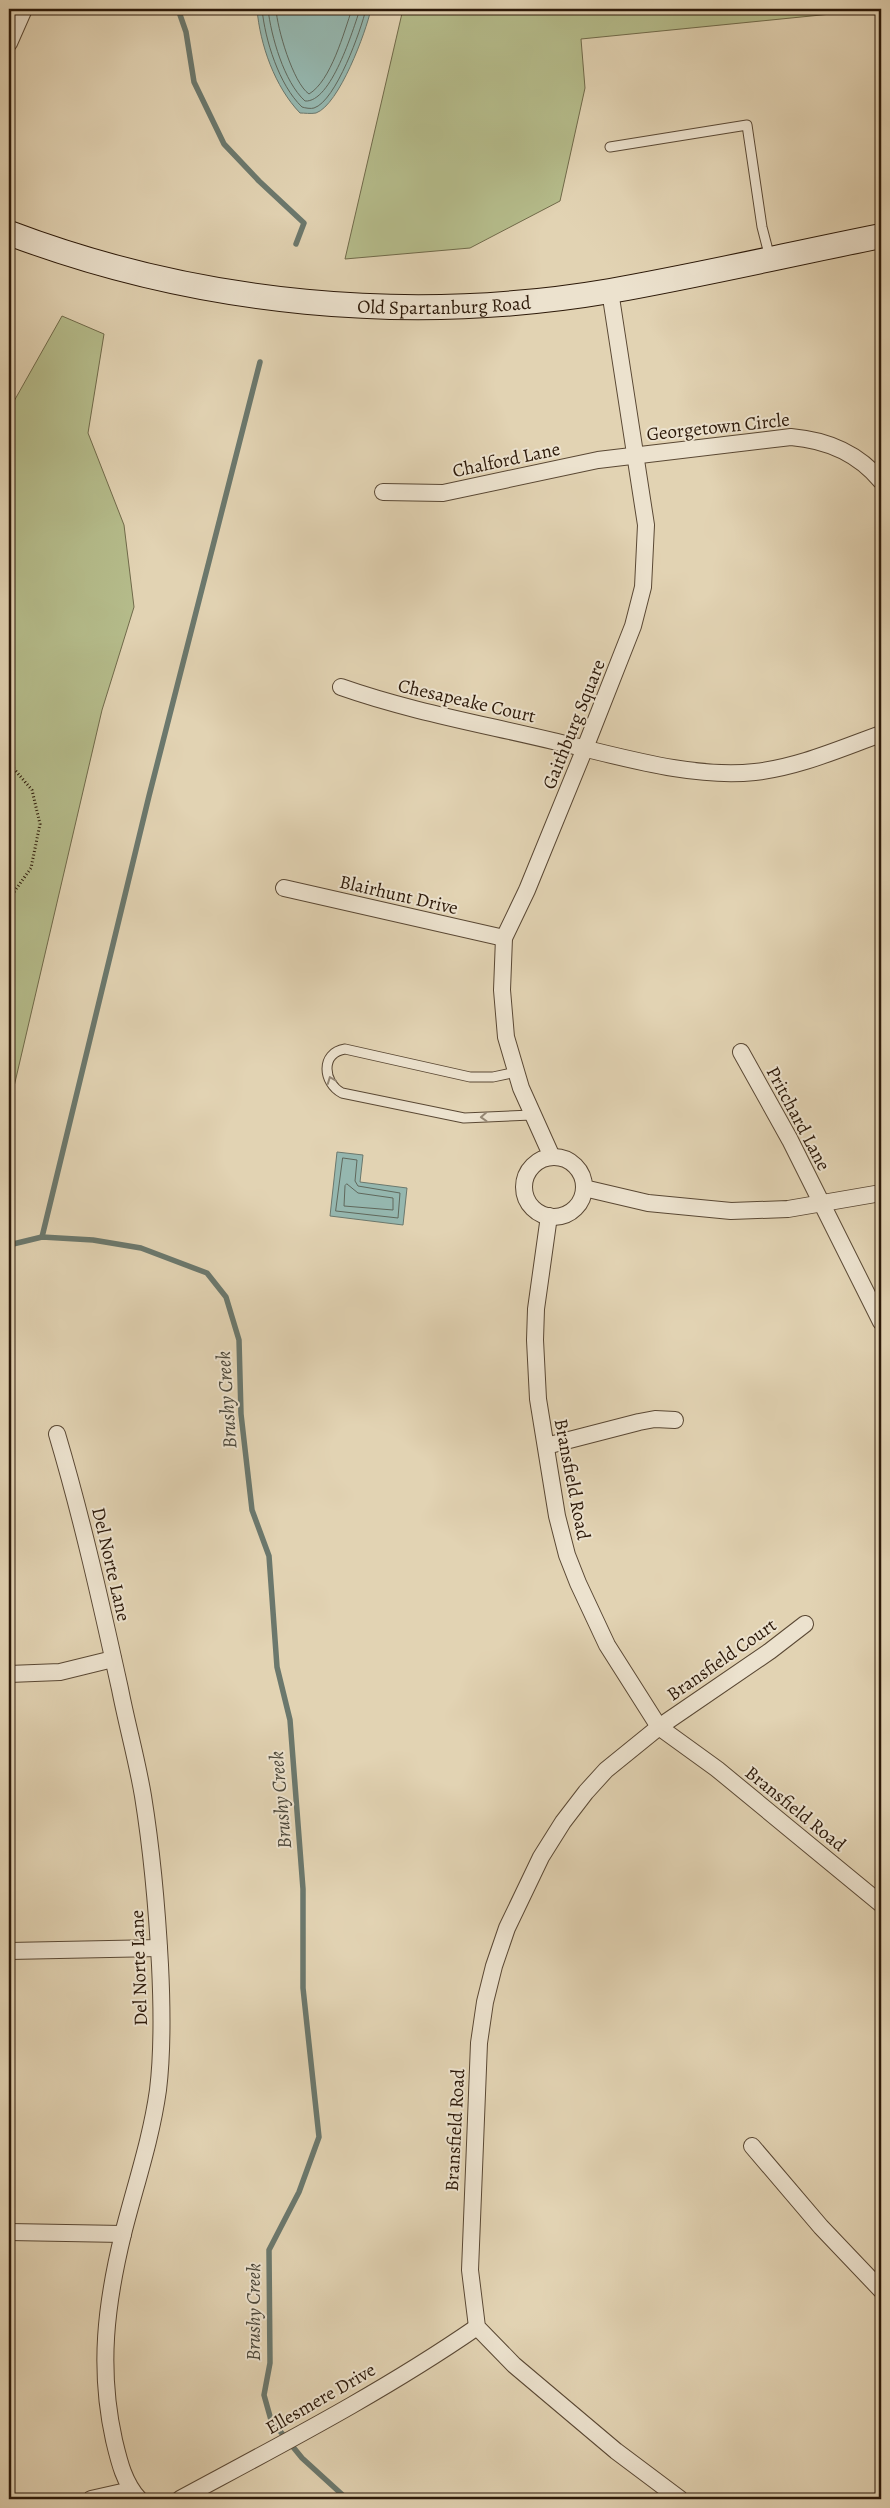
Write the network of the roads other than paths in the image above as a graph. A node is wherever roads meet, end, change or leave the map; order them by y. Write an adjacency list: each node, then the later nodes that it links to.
1 (24, 9): 2 (street)
2 (9, 42)
3 (610, 147): 6 (lane)
4 (9, 233): 7 (main road, Old Spartanburg Road)
5 (881, 236): 6 (main road, Old Spartanburg Road)
6 (770, 258): 7 (main road, Old Spartanburg Road)
7 (610, 291): 8 (street, Gaithburg Square)
8 (637, 456): 9 (street, Georgetown Circle); 10 (street, Chalford Lane); 13 (street, Gaithburg Square)
9 (881, 481)
10 (383, 492)
11 (340, 687): 13 (street, Chesapeake Court)
12 (881, 734): 13 (street, Chesapeake Court)
13 (585, 748): 15 (street, Gaithburg Square)
14 (284, 888): 15 (street, Blairhunt Drive)
15 (504, 938): 17 (street, Gaithburg Square)
16 (742, 1052): 22 (street, Pritchard Lane)
17 (516, 1072): 18 (street, Gaithburg Square); 18 (lane, one-way to 17)
18 (532, 1115): 19 (street, Gaithburg Square)
19 (552, 1157): 20 (street); 23 (street)
20 (584, 1188): 22 (street); 23 (street)
21 (881, 1193): 22 (street)
22 (822, 1203): 24 (street, Pritchard Lane)
23 (549, 1216): 27 (street, Bransfield Road)
24 (881, 1322)
25 (675, 1420): 27 (street)
26 (57, 1434): 29 (street, Del Norte Lane)
27 (546, 1446): 31 (street, Bransfield Road)
28 (805, 1624): 31 (street, Bransfield Court)
29 (113, 1659): 30 (street); 33 (street, Del Norte Lane)
30 (9, 1674)
31 (659, 1727): 32 (street, Bransfield Road); 39 (street, Bransfield Road)
32 (881, 1904)
33 (159, 1948): 34 (street); 37 (street, Del Norte Lane)
34 (9, 1951)
35 (752, 2146): 38 (street)
36 (9, 2232): 37 (street)
37 (123, 2234): 40 (street, Del Norte Lane)
38 (881, 2290)
39 (477, 2327): 42 (street, Ellesmere Drive); 43 (street)
40 (135, 2495): 41 (street)
41 (90, 2499)
42 (180, 2499)
43 (680, 2499)

